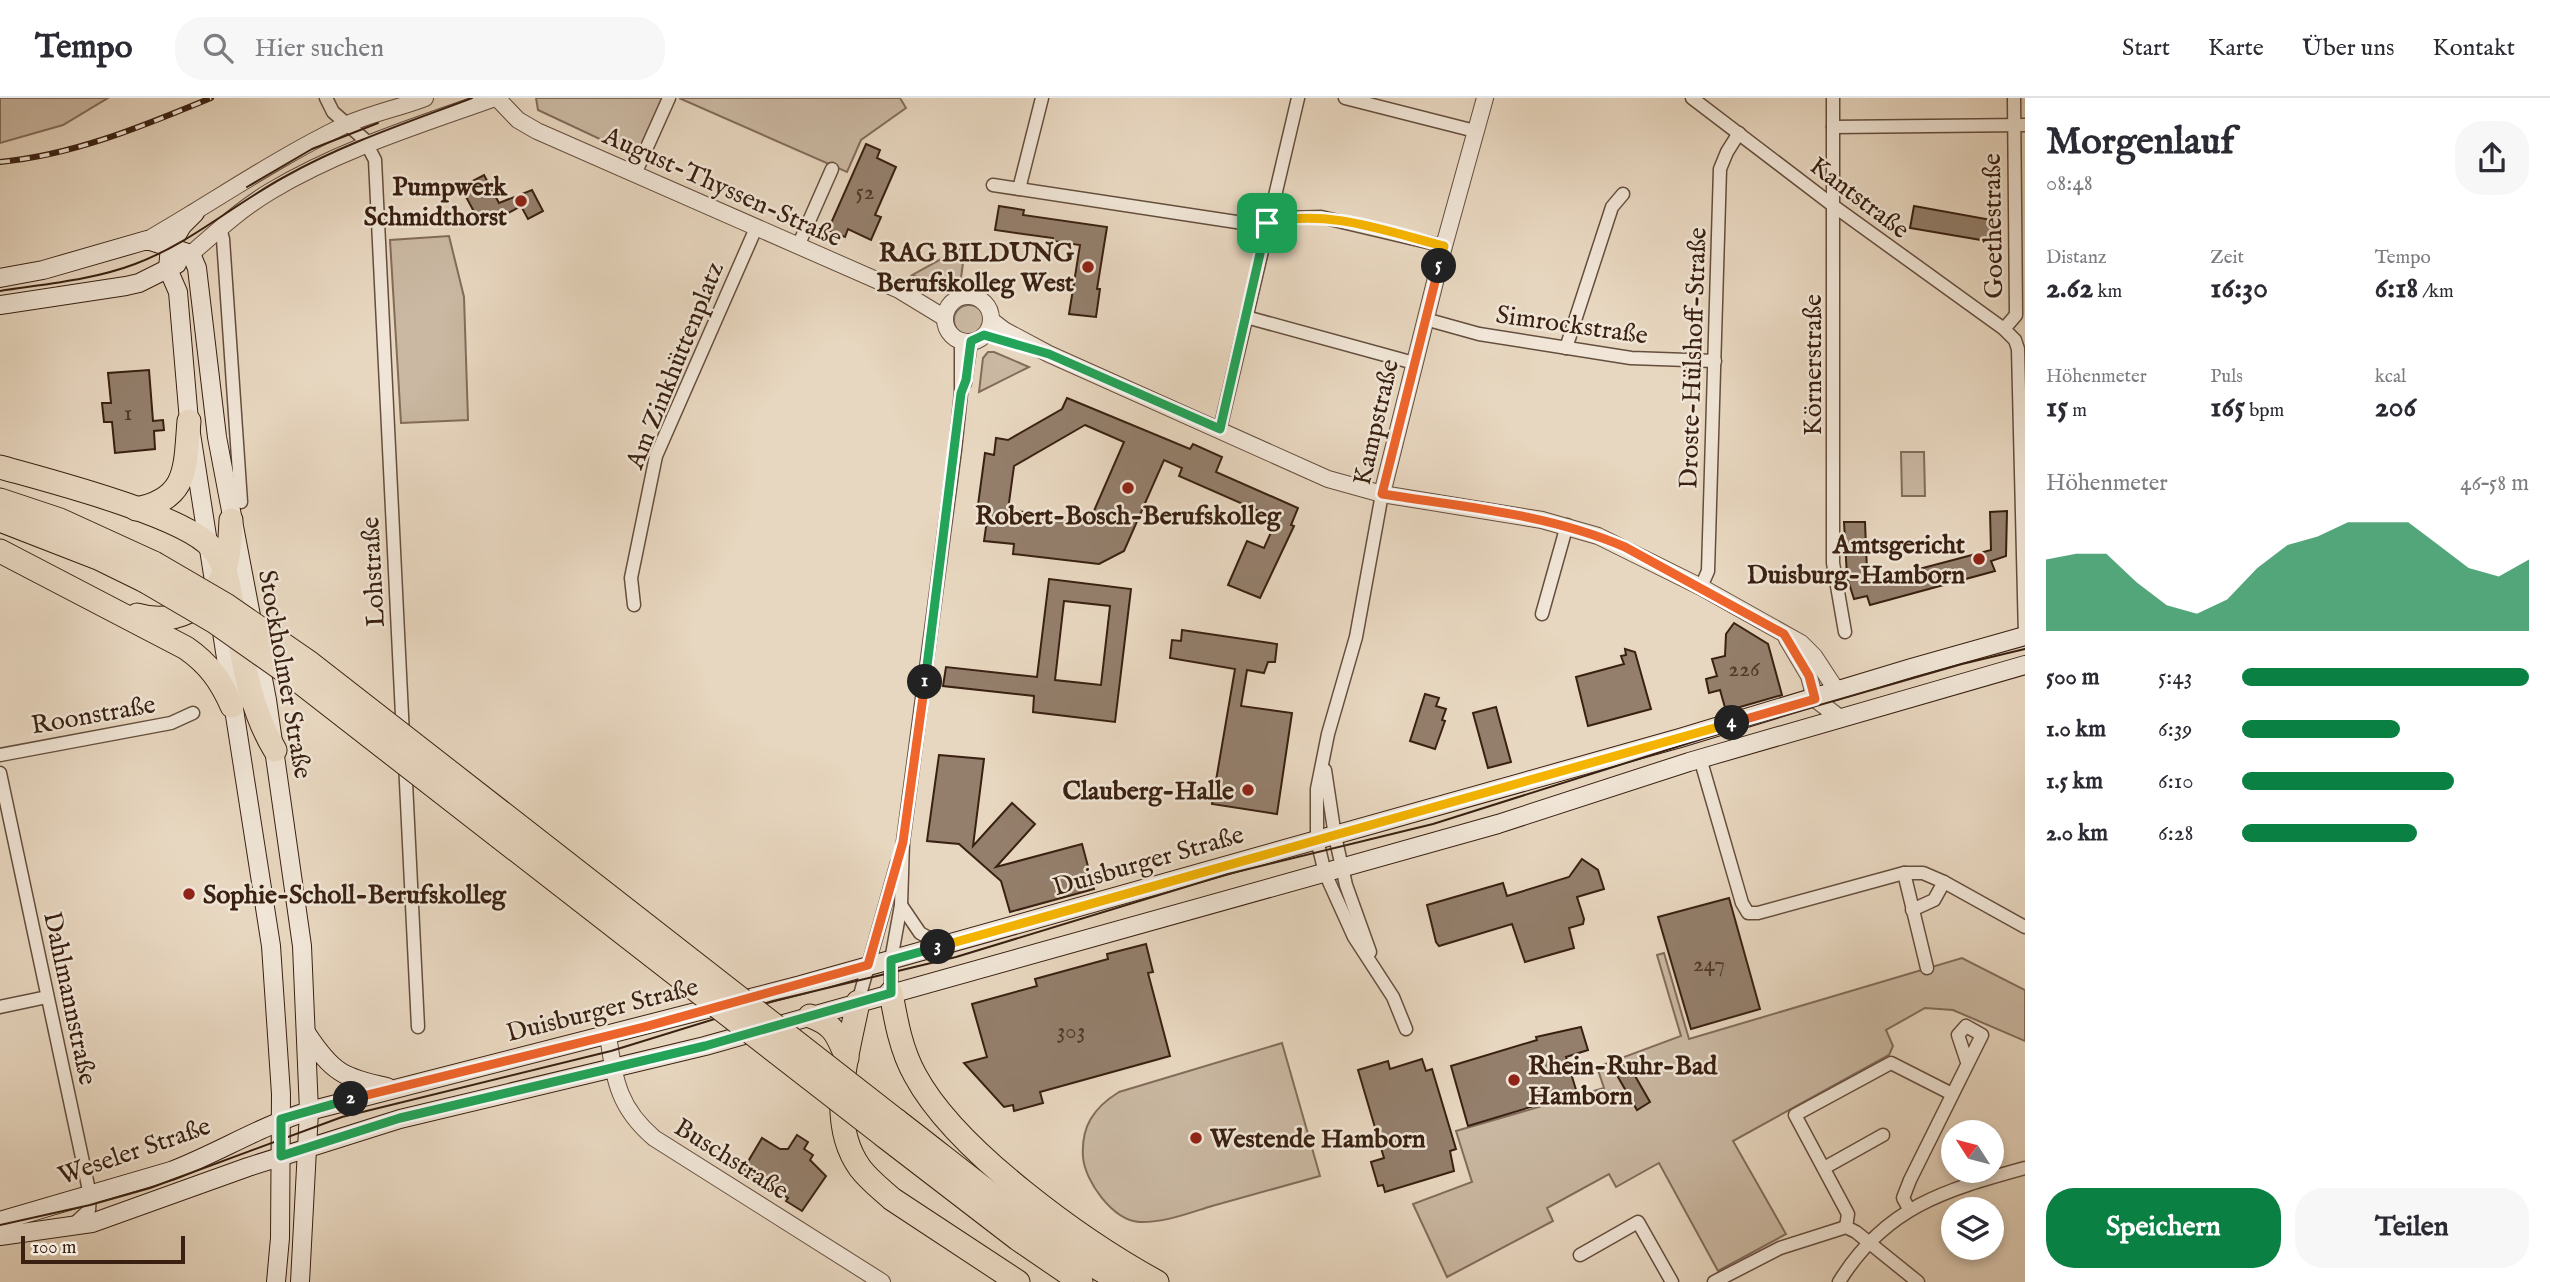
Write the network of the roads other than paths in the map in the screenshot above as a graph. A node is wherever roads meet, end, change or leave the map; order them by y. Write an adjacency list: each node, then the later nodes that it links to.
1 (326, 98): 12 (street)
2 (425, 98): 12 (street)
3 (496, 98): 17 (street); 19 (street, August-Thyssen-Straße)
4 (669, 98): 19 (street)
5 (1042, 98): 21 (street)
6 (1298, 98): 25 (street)
7 (1345, 98): 15 (street)
8 (1485, 98): 15 (street, Kampstraße)
9 (1692, 98): 16 (street, Kantstraße)
10 (1833, 98): 14 (street, Körnerstraße)
11 (2014, 98): 13 (street, Goethestraße)
12 (347, 124): 17 (street); 24 (street)
13 (2019, 125): 14 (street); 38 (street, Goethestraße)
14 (1833, 127): 23 (street, Körnerstraße)
15 (1475, 131): 30 (street, Kampstraße)
16 (1739, 133): 23 (street, Kantstraße); 45 (street, Droste-Hülshoff-Straße)
17 (368, 145): 26 (street); 94 (street, Lohstraße)
18 (831, 169): 29 (street)
19 (635, 174): 27 (street, August-Thyssen-Straße)
20 (993, 186): 21 (street)
21 (1019, 189): 25 (street)
22 (1623, 194): 43 (street)
23 (1835, 207): 41 (street, Kantstraße); 64 (street, Körnerstraße)
24 (195, 213): 28 (street); 31 (main road)
25 (1267, 223): 30 (street); 37 (street)
26 (220, 228): 32 (street); 53 (street, Stockholmer Straße)
27 (756, 228): 29 (street, August-Thyssen-Straße); 61 (street, Am Zinkhüttenplatz)
28 (147, 240): 31 (main road); 34 (main road)
29 (798, 246): 36 (street, August-Thyssen-Straße)
30 (1444, 246): 39 (street, Kampstraße)
31 (170, 248): 32 (main road); 33 (main road)
32 (191, 254): 33 (main road); 53 (main road, Stockholmer Straße)
33 (168, 269): 35 (main road); 47 (main road)
34 (0, 278)
35 (0, 305)
36 (948, 310): 40 (street); 42 (street)
37 (1245, 317): 46 (street); 48 (street)
38 (2021, 317): 41 (street, Goethestraße)
39 (1425, 319): 43 (street, Simrockstraße); 46 (street, Kampstraße)
40 (991, 320): 42 (street); 44 (street)
41 (2004, 329): 66 (street, Goethestraße)
42 (972, 339): 44 (street); 78 (street)
43 (1566, 348): 45 (street, Simrockstraße)
44 (1049, 354): 48 (street)
45 (1715, 361): 60 (street, Droste-Hülshoff-Straße)
46 (1414, 363): 50 (street, Kampstraße)
47 (189, 421): 52 (highway); 56 (main road)
48 (1220, 429): 50 (street)
49 (0, 467): 52 (highway)
50 (1382, 494): 55 (street); 77 (street, Kampstraße)
51 (0, 500): 58 (highway)
52 (136, 509): 56 (highway)
53 (236, 511): 59 (highway); 73 (main road, Stockholmer Straße)
54 (0, 520): 58 (highway)
55 (1567, 525): 60 (street); 63 (street)
56 (207, 543): 59 (highway)
57 (0, 551): 62 (highway)
58 (150, 572): 104 (highway, bridge)
59 (219, 579): 62 (highway); 70 (main road); 73 (highway)
60 (1701, 587): 65 (street)
61 (635, 605)
62 (113, 609): 70 (highway)
63 (1542, 614)
64 (1844, 632)
65 (1784, 634): 68 (street); 69 (street)
66 (2025, 636): 68 (main road, Duisburger Straße)
67 (2025, 665): 72 (main road)
68 (1837, 691): 69 (main road, Duisburger Straße)
69 (1815, 699): 72 (street); 77 (main road, Duisburger Straße)
70 (232, 706): 105 (main road)
71 (193, 713): 74 (street, Roonstraße)
72 (1840, 718): 75 (main road)
73 (275, 750): 96 (main road, Stockholmer Straße)
74 (0, 755)
75 (1700, 758): 79 (main road); 80 (street)
76 (0, 773): 90 (street, Dahlmannstraße)
77 (1326, 838): 79 (street, Kampstraße); 79 (street, Kampstraße); 85 (main road, Duisburger Straße)
78 (903, 842): 82 (street); 87 (street)
79 (1334, 870): 89 (main road); 95 (street, Kampstraße)
80 (1904, 873): 81 (street); 83 (street)
81 (1944, 882): 83 (street); 84 (street)
82 (901, 905): 85 (street); 86 (street)
83 (1912, 910): 88 (street)
84 (2025, 927)
85 (943, 946): 86 (main road, Duisburger Straße)
86 (891, 960): 87 (main road, Duisburger Straße); 89 (street)
87 (868, 965): 91 (street); 97 (main road, Duisburger Straße)
88 (1927, 968)
89 (891, 993): 91 (main road); 126 (highway)
90 (47, 997): 92 (street); 111 (street, Dahlmannstraße)
91 (858, 1002): 93 (main road); 98 (highway)
92 (0, 1007)
93 (810, 1016): 98 (highway); 100 (main road)
94 (418, 1027)
95 (1406, 1029)
96 (307, 1034): 101 (main road); 103 (main road, Stockholmer Straße)
97 (608, 1036): 100 (street, Buschstraße); 101 (main road, Duisburger Straße)
98 (847, 1058): 123 (highway)
99 (1967, 1062): 102 (street)
100 (614, 1069): 107 (main road); 122 (street, Buschstraße)
101 (391, 1088): 103 (main road, Duisburger Straße)
102 (1952, 1094): 109 (street); 112 (street)
103 (309, 1119): 105 (main road, Duisburger Straße); 107 (main road, Stockholmer Straße)
104 (890, 1128): 124 (highway); 125 (highway)
105 (281, 1129): 108 (main road); 111 (main road, Weseler Straße)
106 (1883, 1135): 109 (street)
107 (307, 1147): 108 (main road); 121 (main road, Stockholmer Straße)
108 (281, 1156): 114 (main road, Weseler Straße); 120 (main road)
109 (1824, 1168): 116 (street)
110 (2025, 1168): 112 (street)
111 (98, 1193): 113 (main road, Weseler Straße); 114 (street); 115 (street)
112 (1909, 1209): 118 (street)
113 (0, 1220)
114 (102, 1220): 115 (main road, Weseler Straße)
115 (73, 1225): 117 (main road, Weseler Straße)
116 (1846, 1227): 118 (street); 128 (street)
117 (0, 1236)
118 (1869, 1243): 129 (street); 130 (street)
119 (1580, 1255): 127 (street)
120 (276, 1282)
121 (300, 1282)
122 (882, 1282)
123 (1018, 1282)
124 (1082, 1282)
125 (1122, 1282)
126 (1157, 1282)
127 (1672, 1282)
128 (1714, 1282)
129 (1839, 1282)
130 (1918, 1282)

